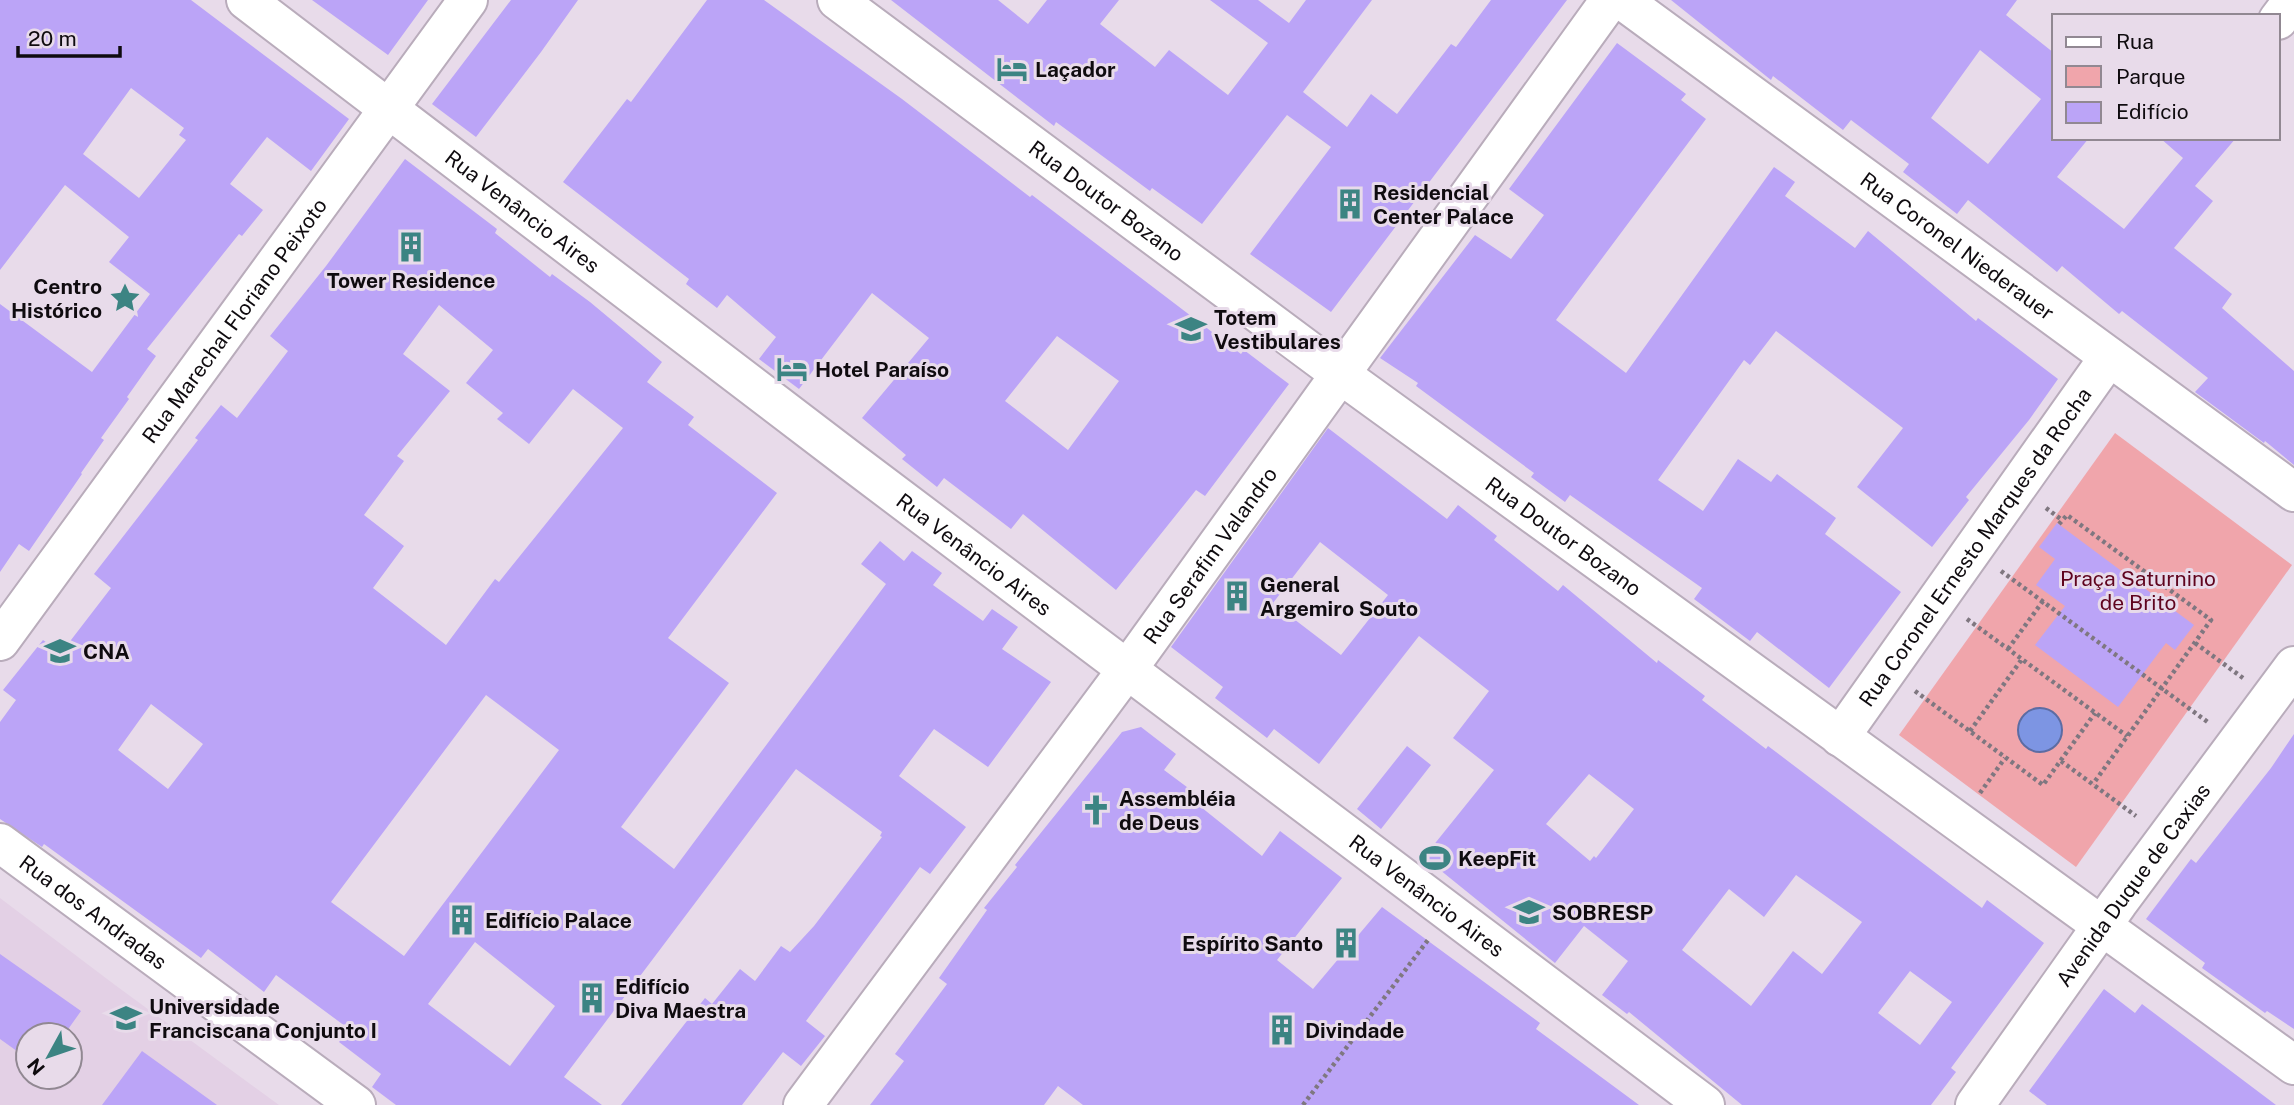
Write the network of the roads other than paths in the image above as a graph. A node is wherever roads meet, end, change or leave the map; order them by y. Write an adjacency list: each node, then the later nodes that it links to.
1 (246, 0): 8 (street, Rua Venâncio Aires)
2 (468, 0): 8 (street, Rua Marechal Floriano Peixoto)
3 (837, 0): 10 (street, Rua Doutor Bozano)
4 (1610, 0): 10 (street, Rua Serafim Valandro)
5 (1622, 0): 9 (street, Rua Coronel Niederauer)
6 (2293, 0): 7 (street)
7 (2280, 17)
8 (388, 108): 12 (street, Rua Marechal Floriano Peixoto); 14 (street, Rua Venâncio Aires)
9 (2109, 357): 11 (street, Rua Coronel Niederauer); 15 (street, Rua Coronel Ernesto Marques da Rocha)
10 (1340, 374): 14 (street, Rua Serafim Valandro); 15 (street, Rua Doutor Bozano)
11 (2294, 492)
12 (0, 640)
13 (2294, 666): 17 (street, Avenida Duque de Caxias)
14 (1127, 669): 20 (street, Rua Serafim Valandro); 21 (street, Rua Venâncio Aires)
15 (1840, 737): 17 (street, Rua Doutor Bozano)
16 (0, 843): 19 (street, Rua dos Andradas)
17 (2102, 926): 18 (street, Rua Doutor Bozano); 22 (street, Avenida Duque de Caxias)
18 (2294, 1065)
19 (356, 1105)
20 (803, 1105)
21 (1705, 1105)
22 (1975, 1105)

